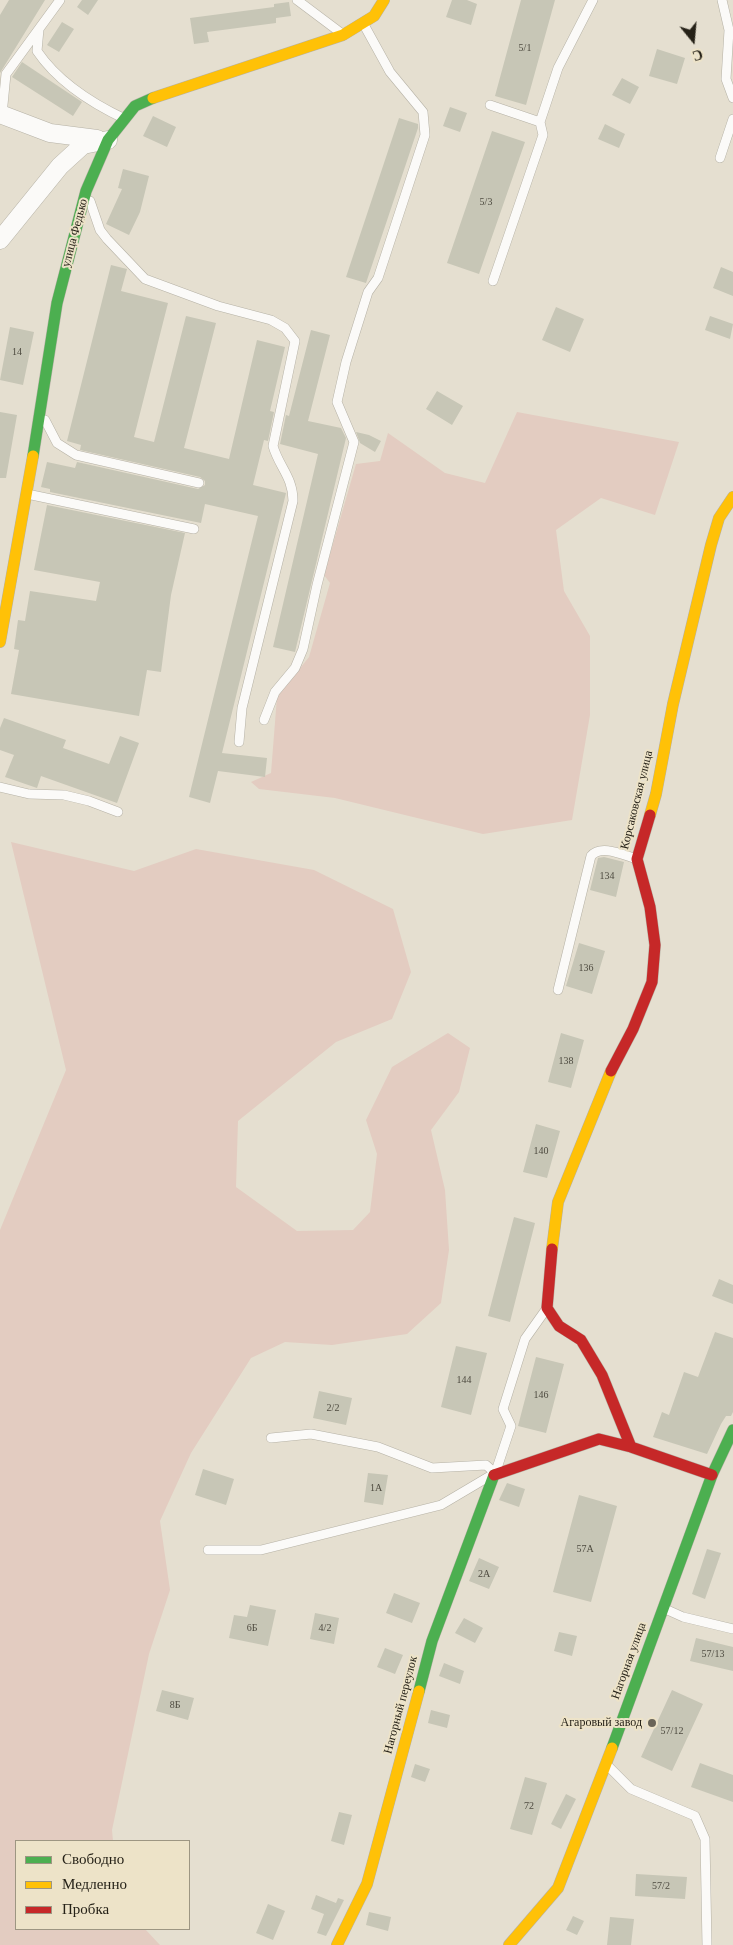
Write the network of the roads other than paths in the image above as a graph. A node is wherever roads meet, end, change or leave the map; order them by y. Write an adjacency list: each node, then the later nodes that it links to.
1 (60, 0): 7 (lane)
2 (297, 0): 8 (lane)
3 (384, 0): 6 (street, улица Федько)
4 (593, 0): 14 (lane)
5 (722, 0): 9 (lane)
6 (363, 23): 8 (street, улица Федько); 26 (lane)
7 (39, 29): 11 (lane); 12 (lane)
8 (343, 35): 12 (street, улица Федько)
9 (733, 98)
10 (490, 105): 14 (lane)
11 (1, 114): 15 (street)
12 (125, 119): 15 (street, улица Федько)
13 (733, 119): 16 (lane)
14 (540, 122): 19 (lane)
15 (108, 140): 17 (street, улица Федько); 18 (street)
16 (720, 158)
17 (86, 192): 20 (street, улица Федько); 27 (lane)
18 (3, 232)
19 (493, 281)
20 (41, 411): 21 (lane); 22 (street, улица Федько)
21 (199, 483)
22 (26, 494): 24 (lane); 25 (street, улица Федько)
23 (733, 497): 30 (street, Корсаковская улица)
24 (194, 529)
25 (0, 642)
26 (264, 720)
27 (239, 742)
28 (0, 786): 29 (lane)
29 (118, 812)
30 (637, 859): 31 (lane); 32 (street, Корсаковская улица)
31 (558, 990)
32 (547, 1308): 35 (street); 36 (lane)
33 (733, 1430): 37 (street, Нагорная улица)
34 (271, 1438): 36 (lane)
35 (631, 1446): 36 (street); 37 (street)
36 (495, 1473): 38 (lane); 42 (street, Нагорный переулок)
37 (712, 1475): 39 (street, Нагорная улица)
38 (208, 1550)
39 (663, 1608): 40 (lane); 41 (street, Нагорная улица)
40 (733, 1629)
41 (606, 1764): 43 (street, Нагорная улица); 44 (lane)
42 (337, 1945)
43 (509, 1945)
44 (707, 1945)

